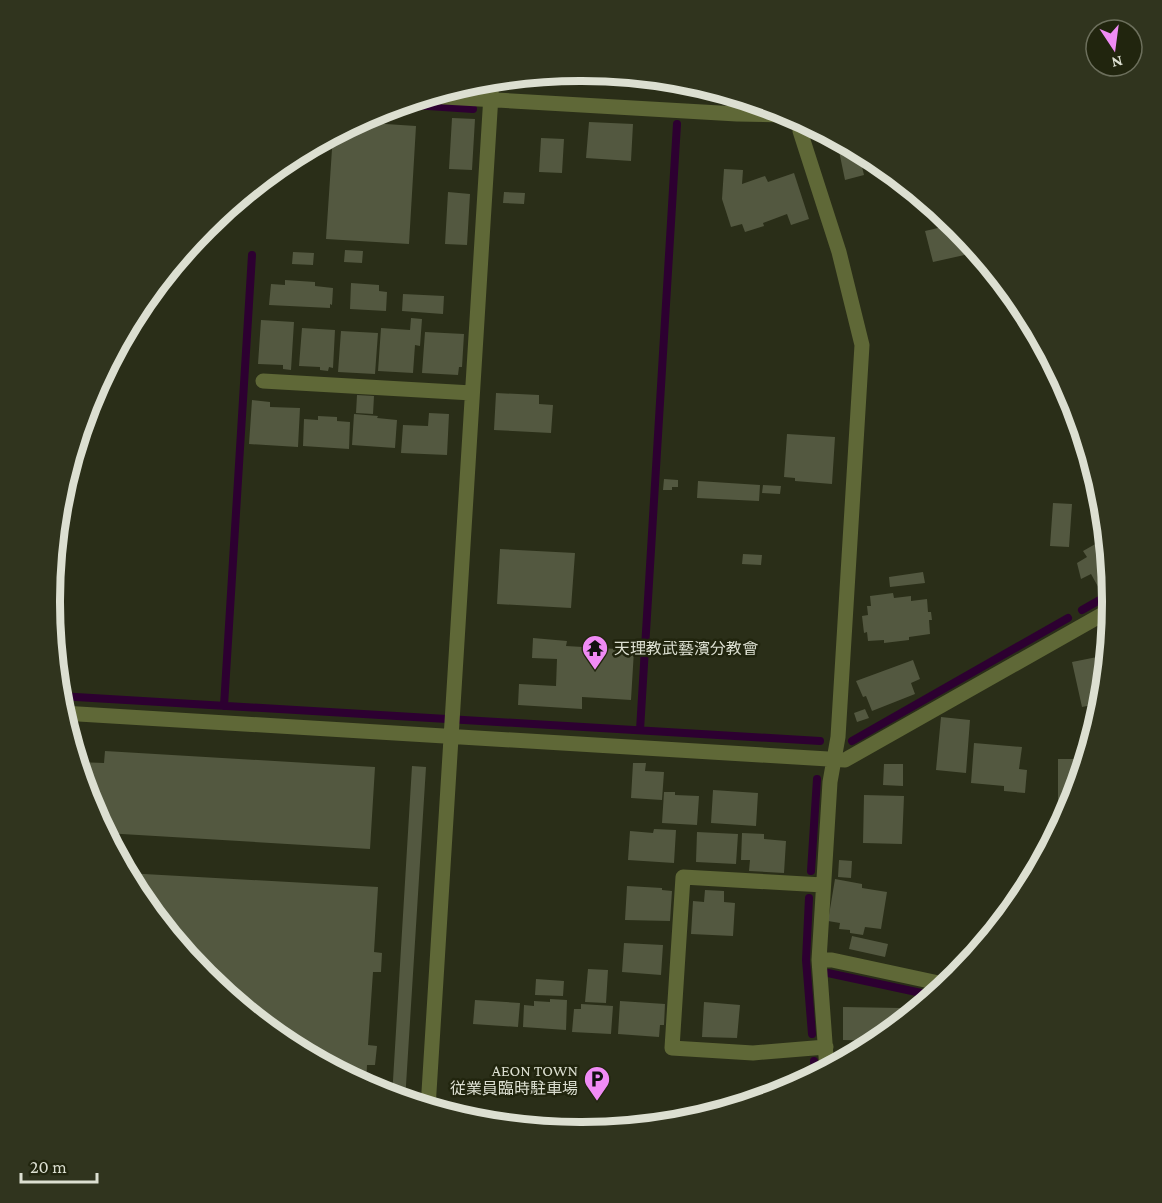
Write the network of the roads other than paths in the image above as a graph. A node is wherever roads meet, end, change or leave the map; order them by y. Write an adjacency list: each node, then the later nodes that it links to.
1 (491, 89): 3 (street)
2 (450, 97): 3 (street)
3 (490, 99): 5 (street); 9 (street)
4 (737, 104): 5 (street)
5 (736, 114): 6 (street)
6 (765, 115)
7 (800, 129): 13 (street)
8 (263, 381): 9 (street)
9 (472, 393): 12 (street)
10 (1102, 615): 13 (street)
11 (73, 714): 12 (street)
12 (451, 733): 13 (street); 19 (street)
13 (834, 759): 14 (street)
14 (823, 885): 15 (street); 17 (street)
15 (819, 960): 16 (street); 17 (street)
16 (936, 982)
17 (826, 1047): 18 (street)
18 (827, 1061)
19 (429, 1100)

